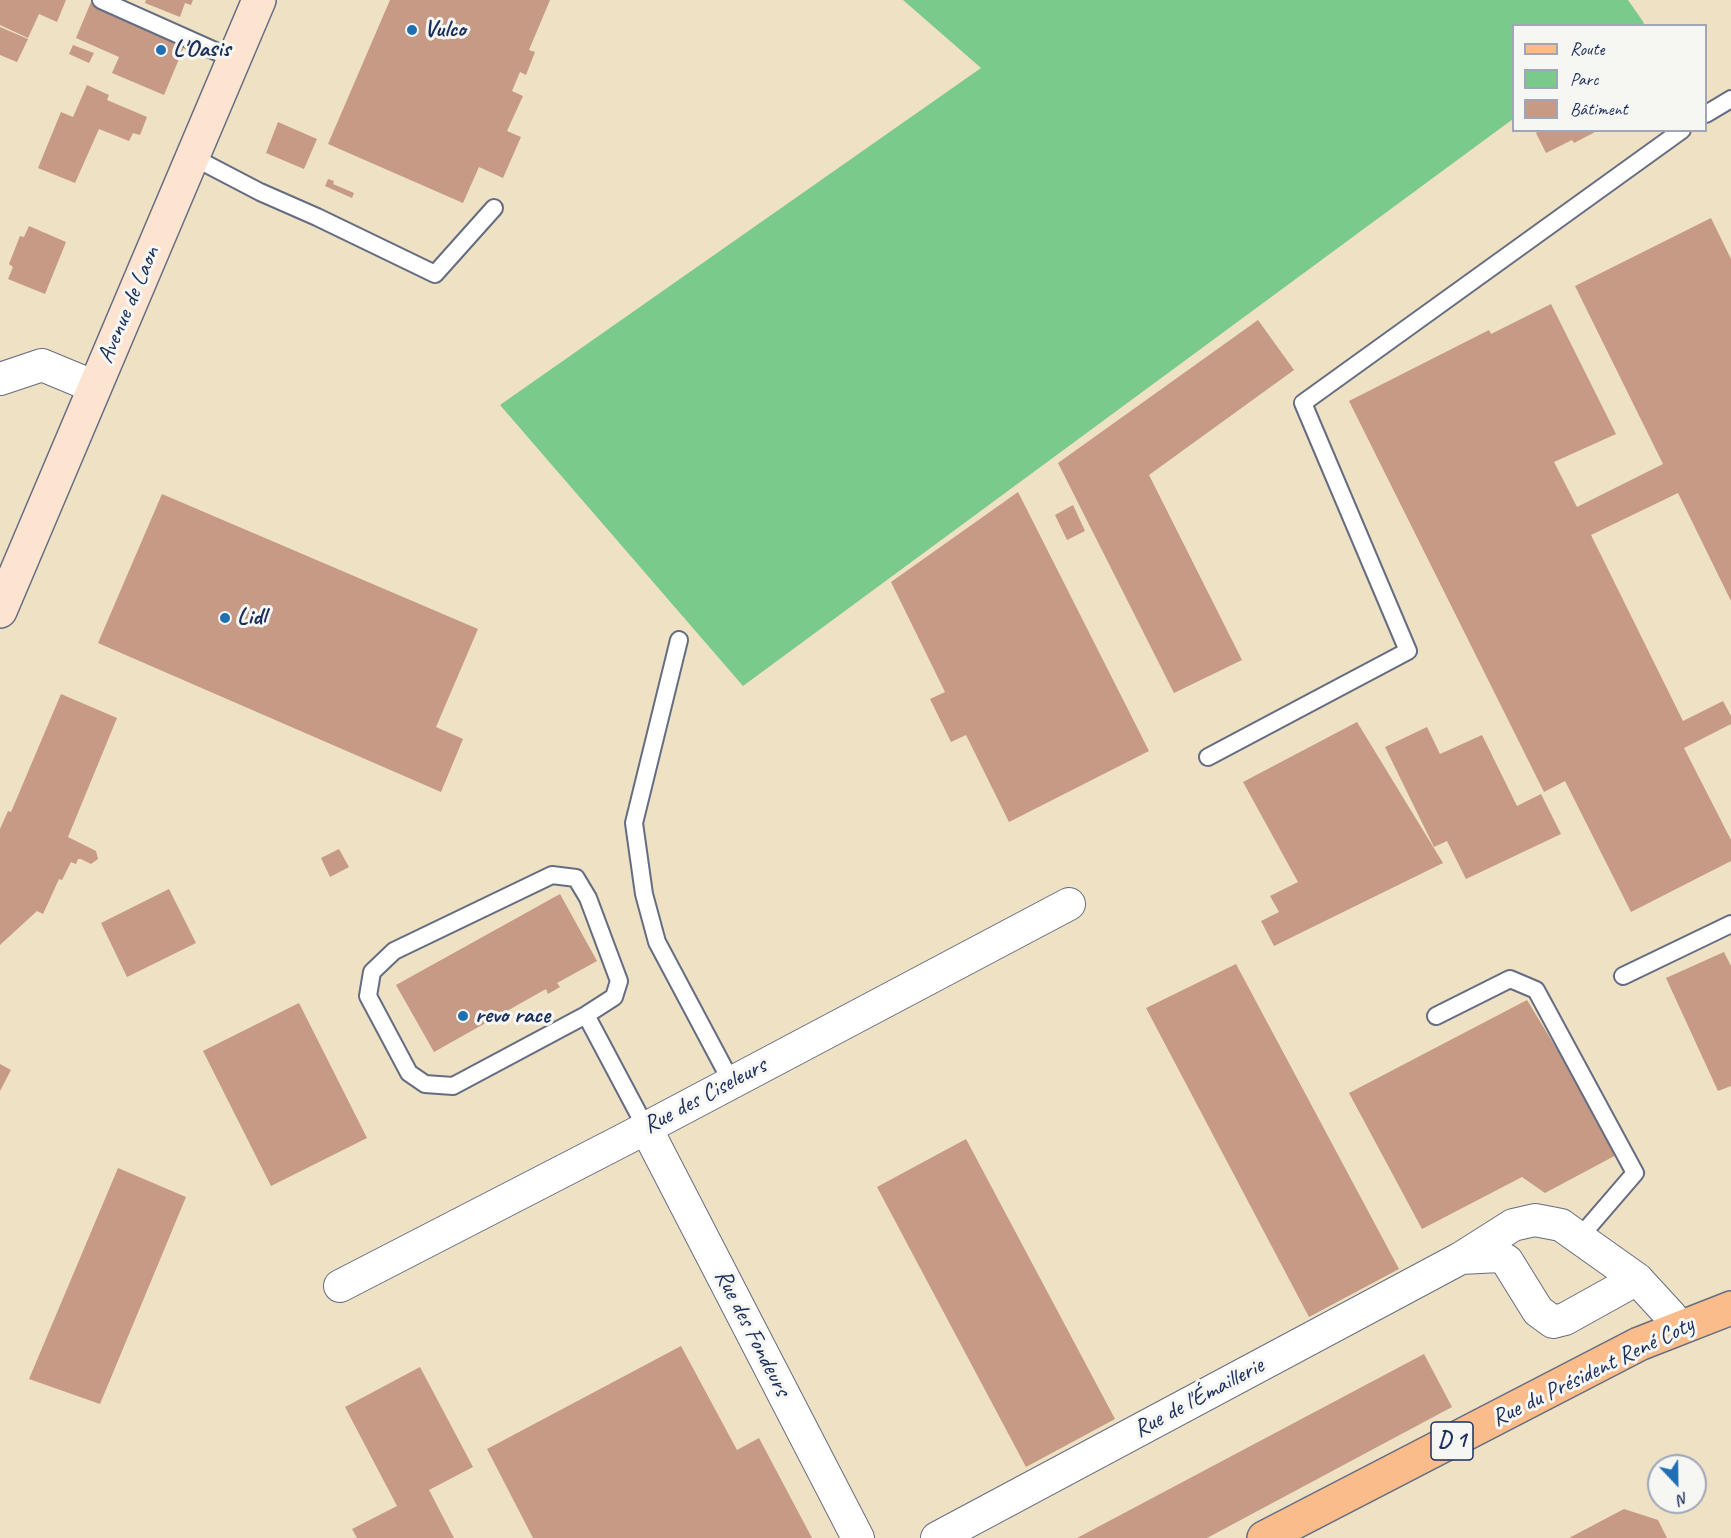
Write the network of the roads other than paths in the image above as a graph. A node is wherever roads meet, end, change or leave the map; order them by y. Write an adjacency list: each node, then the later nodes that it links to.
1 (101, 0): 3 (lane)
2 (259, 0): 3 (main road, Avenue de Laon)
3 (233, 59): 7 (main road, Avenue de Laon)
4 (1731, 99): 5 (lane)
5 (1707, 113)
6 (1679, 132): 13 (lane)
7 (191, 156): 8 (lane); 10 (main road, Avenue de Laon)
8 (494, 208)
9 (0, 379): 10 (street)
10 (95, 387): 11 (main road, Avenue de Laon)
11 (0, 611)
12 (679, 640): 19 (lane)
13 (1208, 757)
14 (1069, 904): 19 (street, Rue des Ciseleurs)
15 (1731, 924): 16 (lane)
16 (1623, 976)
17 (586, 1015): 17 (lane); 20 (lane)
18 (1436, 1016): 21 (lane)
19 (732, 1083): 20 (street, Rue des Ciseleurs)
20 (646, 1128): 25 (street, Rue des Ciseleurs); 29 (street, Rue des Fondeurs)
21 (1579, 1238): 22 (street, Rue de l'Émaillerie); 23 (street, Rue de l'Émaillerie)
22 (1461, 1258): 23 (street, Rue de l'Émaillerie); 30 (street, Rue de l'Émaillerie)
23 (1637, 1279): 27 (street, Rue de l'Émaillerie)
24 (1731, 1285): 27 (main road, D 1)
25 (340, 1286)
26 (1731, 1308): 28 (main road, Rue du Président René Coty / D 1)
27 (1671, 1316): 28 (main road, D 1)
28 (1639, 1344): 31 (main road, Rue du Président René Coty / D 1)
29 (858, 1538)
30 (937, 1538)
31 (1264, 1538)

